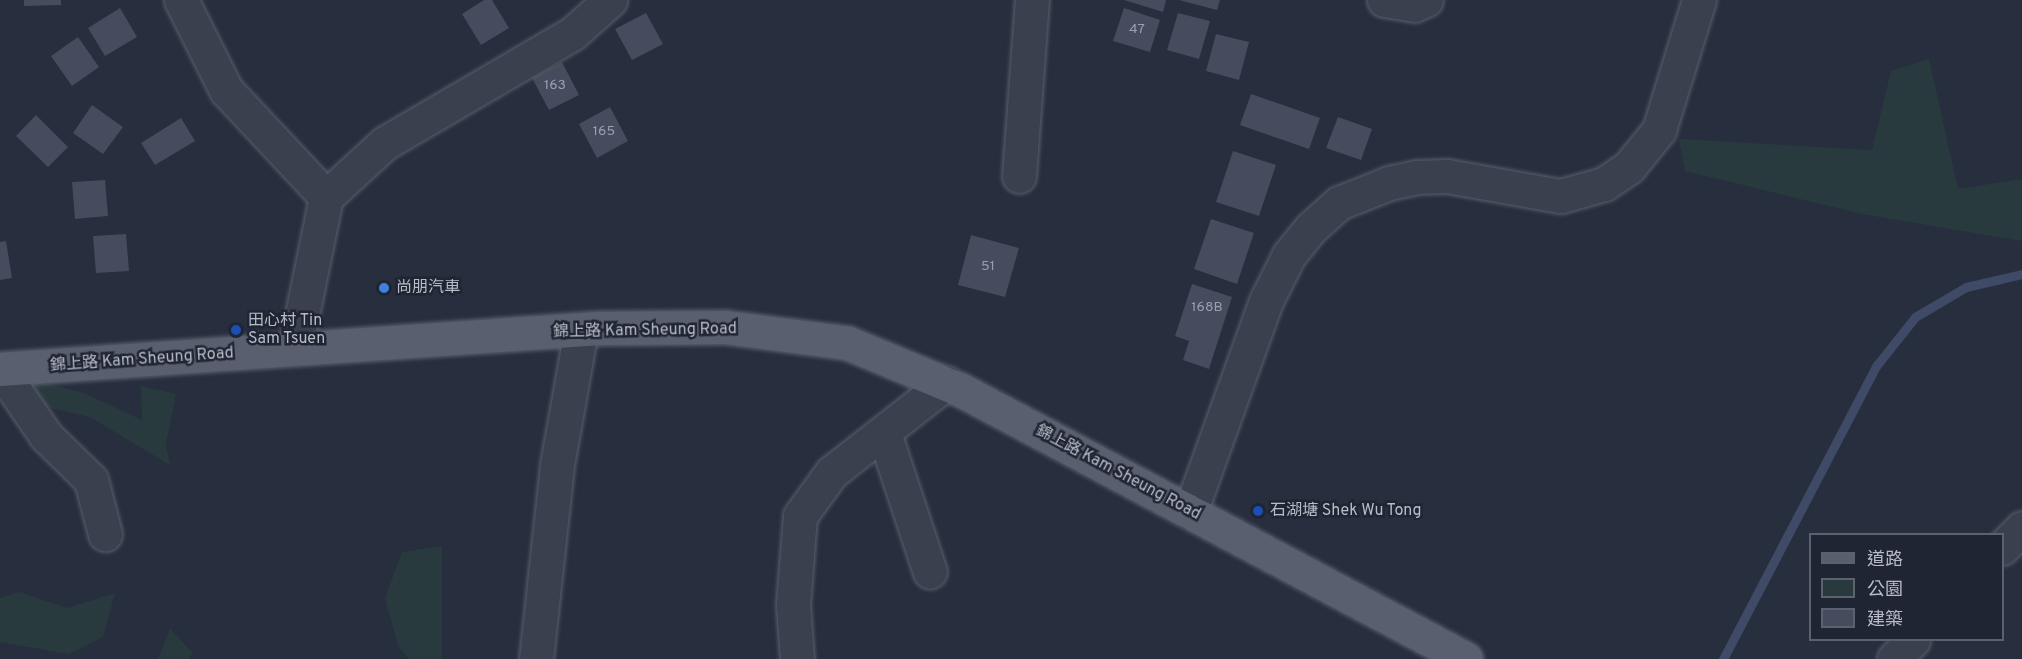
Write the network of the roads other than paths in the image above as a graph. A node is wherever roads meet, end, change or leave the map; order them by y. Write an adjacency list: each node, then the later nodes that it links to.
1 (181, 0): 8 (street)
2 (610, 0): 8 (street)
3 (1032, 0): 7 (street)
4 (1384, 0): 5 (street)
5 (1426, 0)
6 (1699, 0): 14 (street)
7 (1019, 176)
8 (326, 197): 10 (street)
9 (581, 330): 10 (main road, 錦上路 Kam Sheung Road); 12 (main road, 錦上路 Kam Sheung Road); 20 (street)
10 (295, 349): 11 (main road, 錦上路 Kam Sheung Road)
11 (0, 369): 16 (street)
12 (945, 383): 13 (street); 14 (main road, 錦上路 Kam Sheung Road)
13 (884, 433): 18 (street); 21 (street)
14 (1190, 512): 22 (main road, 錦上路 Kam Sheung Road)
15 (2022, 528): 17 (street)
16 (105, 534)
17 (2004, 546)
18 (930, 572)
19 (1911, 641): 23 (street)
20 (536, 659)
21 (796, 659)
22 (1466, 659)
23 (1894, 659)

